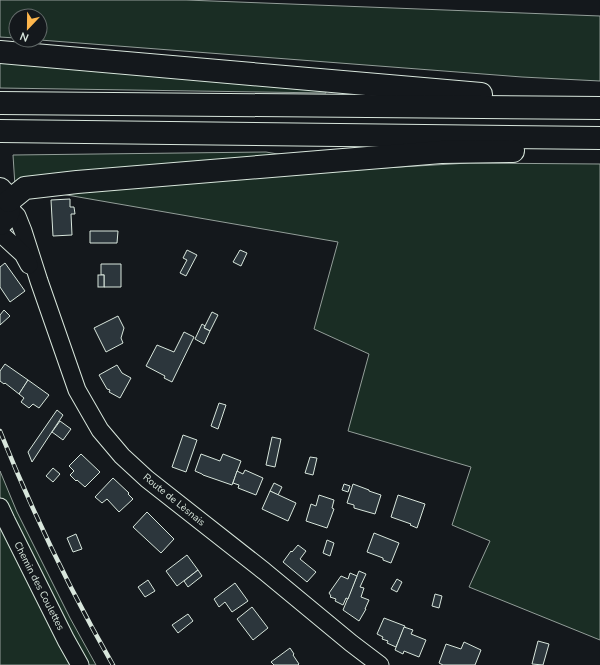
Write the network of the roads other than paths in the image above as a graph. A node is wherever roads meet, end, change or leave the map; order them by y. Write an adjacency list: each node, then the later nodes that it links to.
1 (0, 52): 3 (highway)
2 (0, 103): 3 (highway)
3 (529, 107): 4 (highway)
4 (600, 108)
5 (0, 131): 6 (highway)
6 (600, 138)
7 (600, 150): 8 (highway)
8 (4, 205): 10 (street, Route de Lèsnais)
9 (0, 233): 10 (street, Route de Lèsnais)
10 (39, 281): 13 (street, Route de Lèsnais)
11 (0, 507): 12 (street, Chemin des Coulettes)
12 (80, 665)
13 (380, 665)

